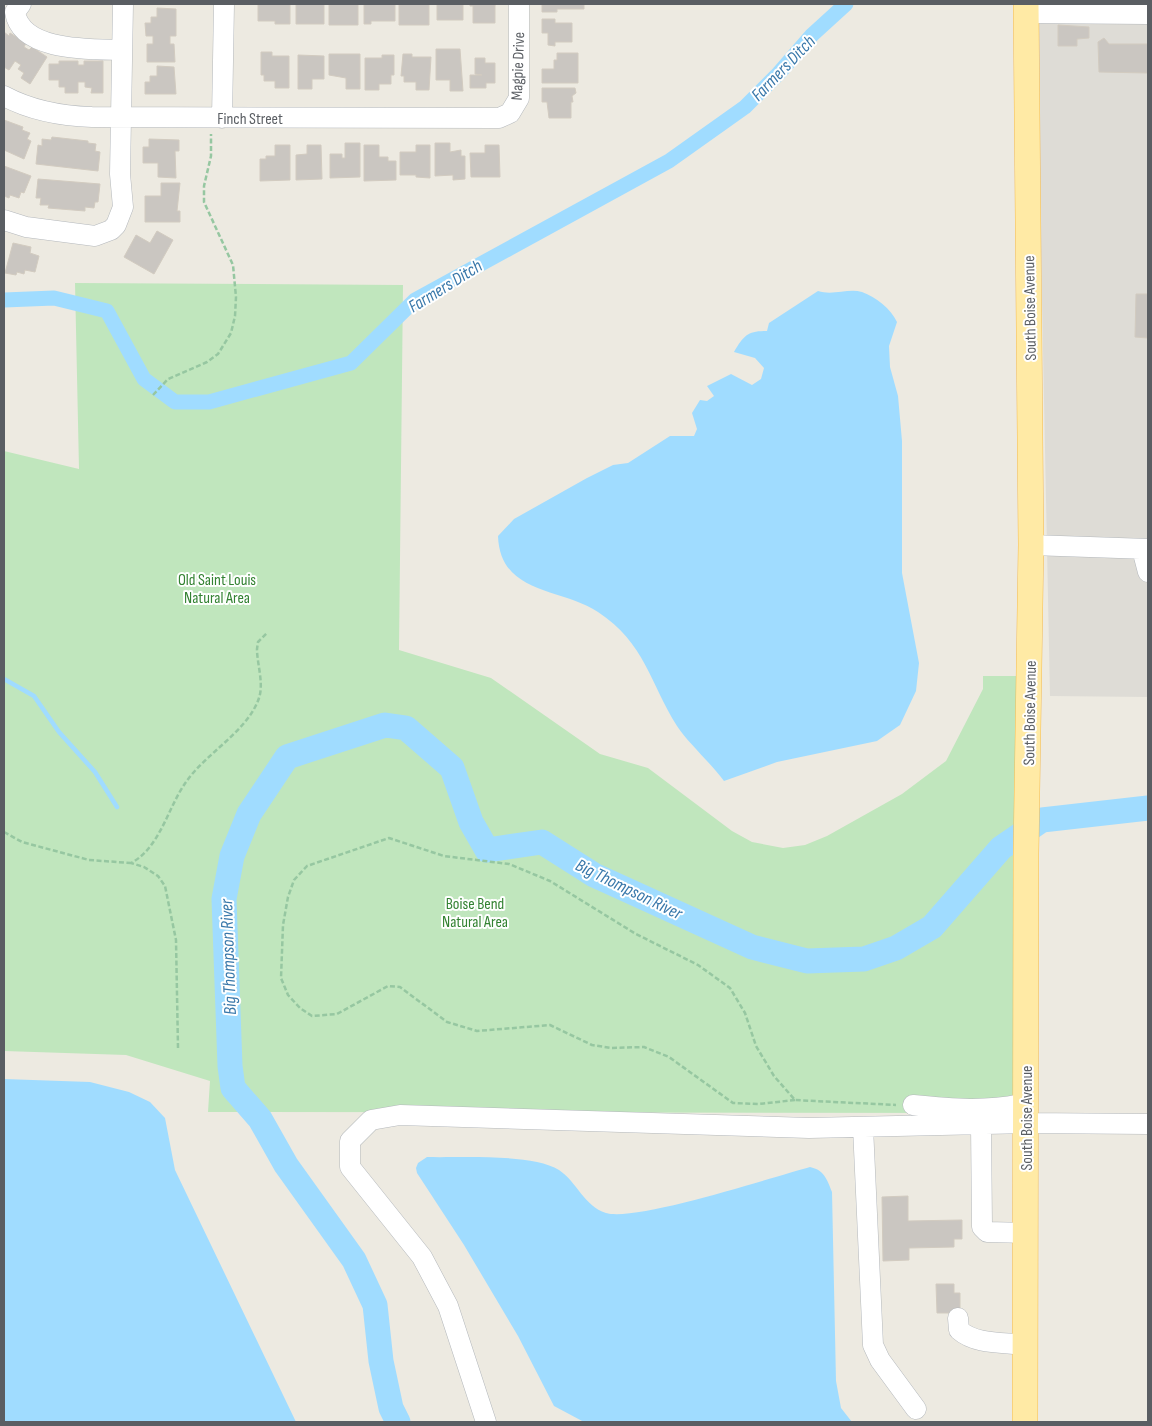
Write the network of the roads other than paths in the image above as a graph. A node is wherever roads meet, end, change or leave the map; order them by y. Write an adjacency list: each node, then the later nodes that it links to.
1 (21, 4): 7 (street)
2 (123, 4): 7 (street)
3 (224, 4): 10 (street)
4 (519, 4): 11 (street, Magpie Drive)
5 (1026, 8): 6 (street); 13 (main road, South Boise Avenue)
6 (1148, 14)
7 (122, 50): 9 (street)
8 (4, 96): 9 (street, Finch Street)
9 (122, 118): 10 (street, Finch Street); 12 (street)
10 (217, 118): 11 (street, Finch Street)
11 (499, 118)
12 (4, 220)
13 (1031, 545): 14 (street); 17 (main road, South Boise Avenue)
14 (1145, 549): 15 (street)
15 (1148, 572)
16 (913, 1105): 17 (street)
17 (1026, 1113): 18 (street); 19 (street); 21 (main road, South Boise Avenue)
18 (981, 1124): 20 (street); 21 (street)
19 (1148, 1124)
20 (863, 1127): 24 (street); 25 (street)
21 (1026, 1233): 23 (main road, South Boise Avenue)
22 (958, 1318): 23 (street)
23 (1026, 1345): 26 (main road, South Boise Avenue)
24 (916, 1409)
25 (486, 1422)
26 (1025, 1422)

